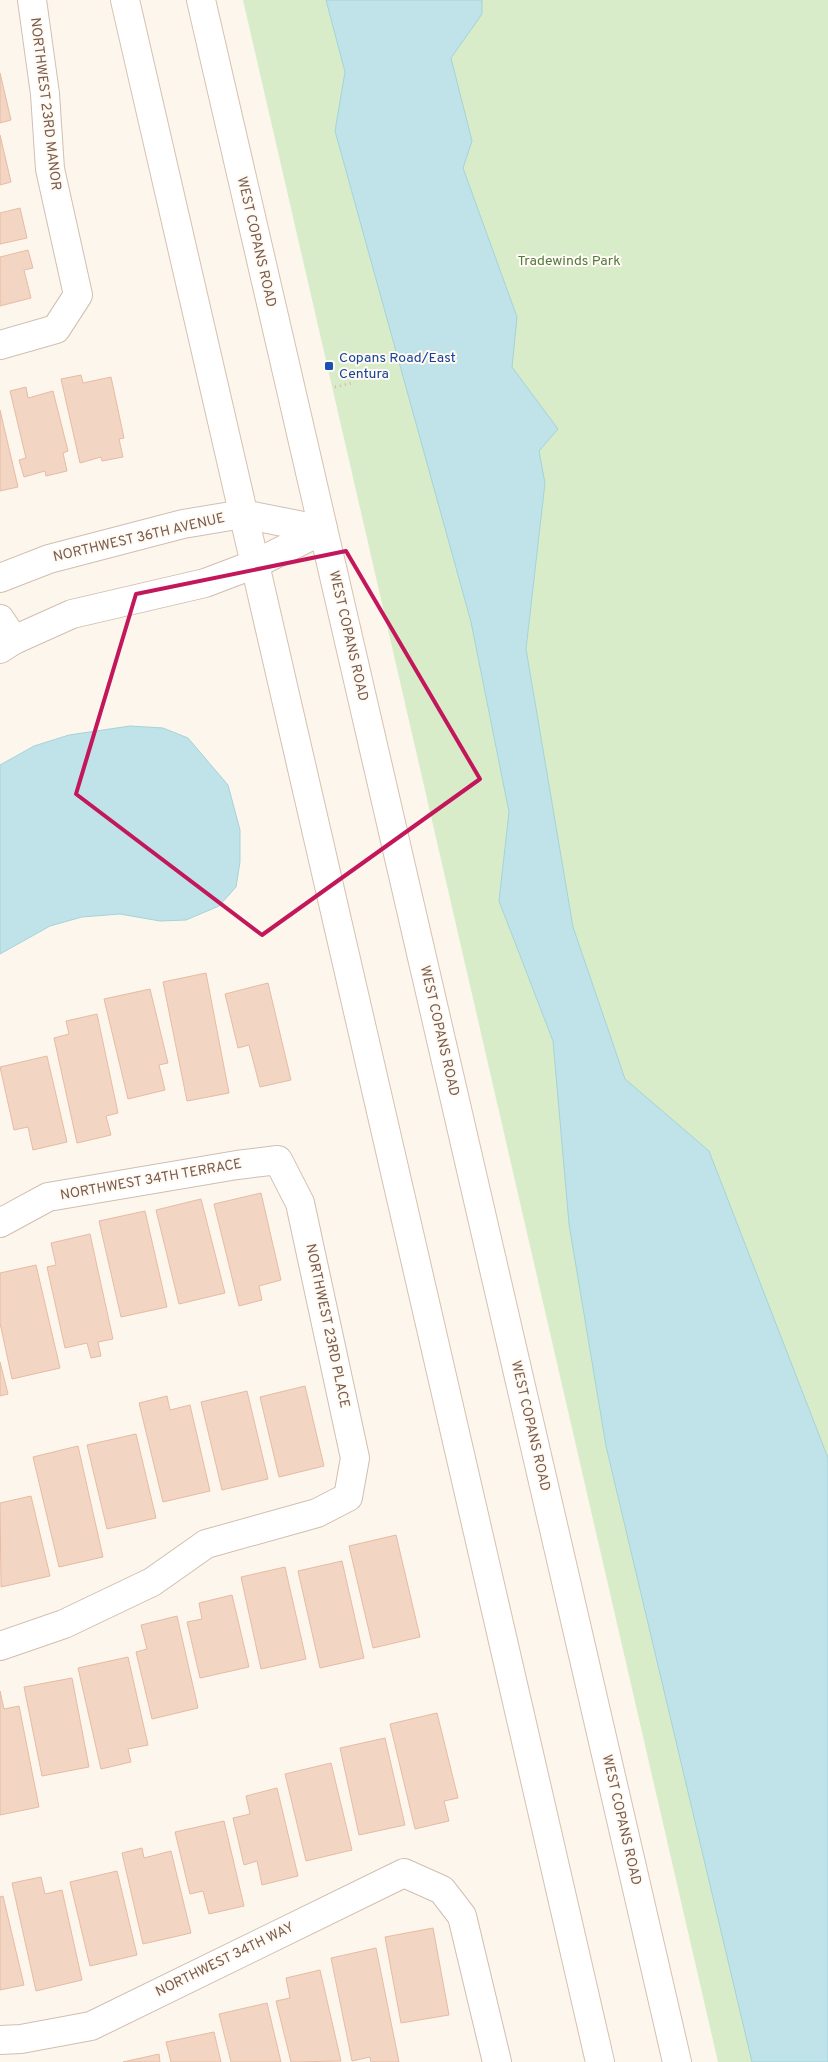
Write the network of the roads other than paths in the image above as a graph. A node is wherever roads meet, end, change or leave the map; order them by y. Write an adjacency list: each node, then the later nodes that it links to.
1 (32, 0): 4 (main road, NORTHWEST 23RD MANOR)
2 (126, 0): 5 (main road)
3 (201, 0): 6 (main road, WEST COPANS ROAD)
4 (0, 345)
5 (244, 514): 6 (main road, NORTHWEST 36TH AVENUE); 7 (main road); 8 (main road, NORTHWEST 36TH AVENUE)
6 (323, 530): 7 (main road); 16 (main road, WEST COPANS ROAD)
7 (255, 564): 9 (main road); 15 (main road)
8 (0, 578)
9 (5, 636)
10 (278, 1160): 11 (main road, NORTHWEST 34TH TERRACE); 12 (main road, NORTHWEST 23RD PLACE)
11 (0, 1223)
12 (0, 1646)
13 (0, 2040): 14 (main road, NORTHWEST 34TH WAY)
14 (497, 2062)
15 (600, 2062)
16 (677, 2062)

